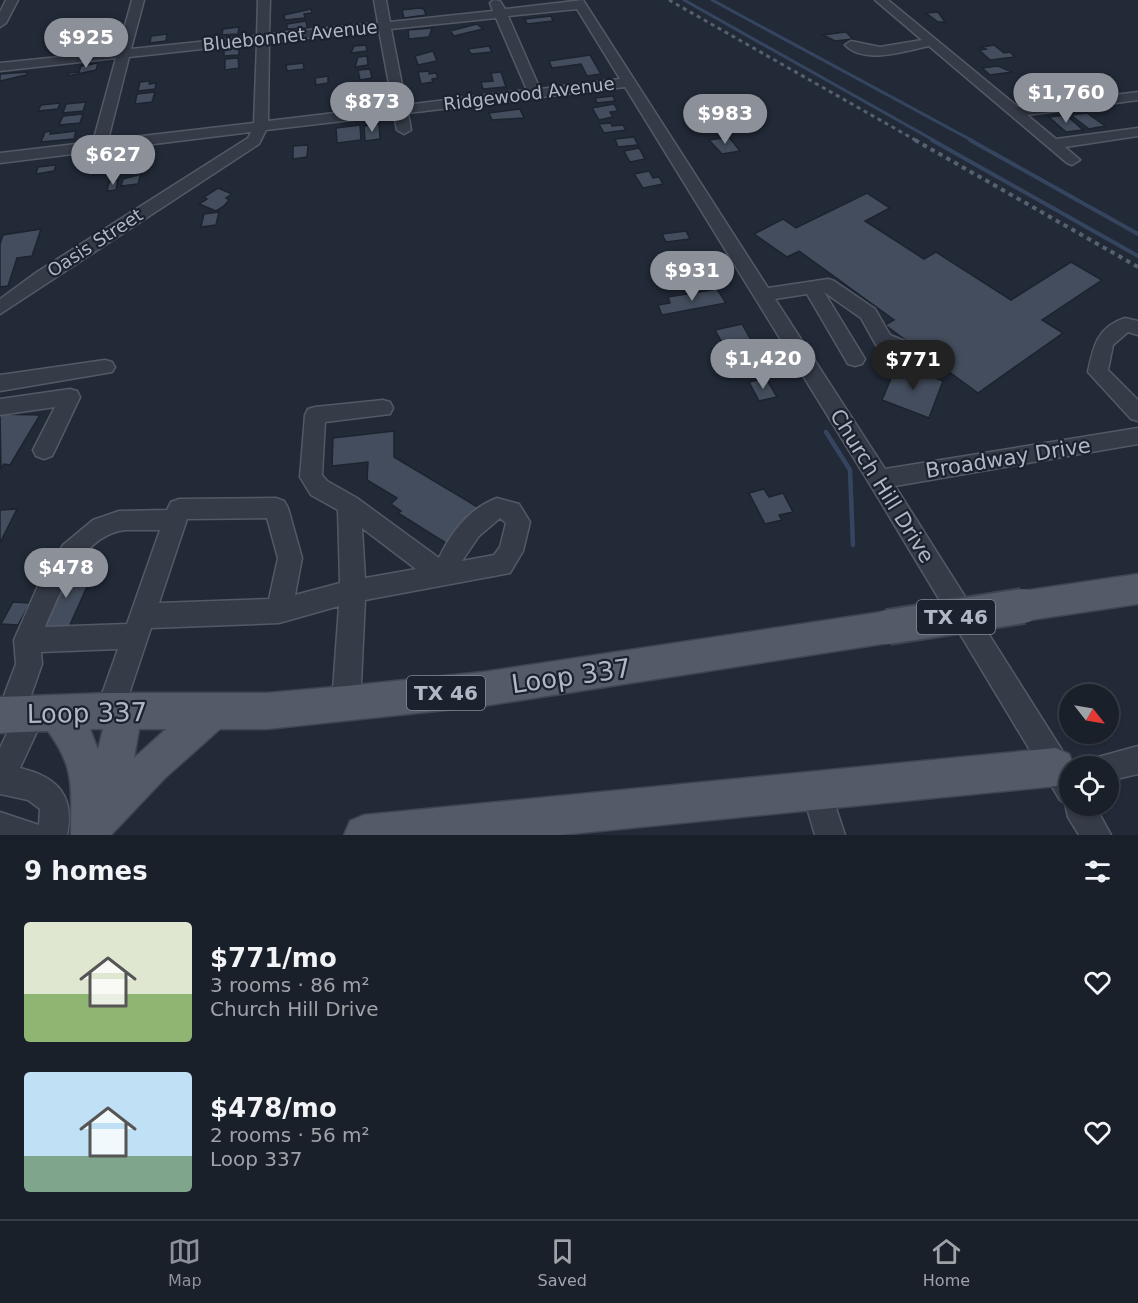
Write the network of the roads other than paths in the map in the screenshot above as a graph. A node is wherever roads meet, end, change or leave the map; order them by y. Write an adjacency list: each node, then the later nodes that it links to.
1 (12, 0): 9 (street)
2 (138, 0): 14 (street)
3 (264, 0): 11 (street)
4 (380, 0): 10 (street)
5 (495, 0): 8 (street)
6 (881, 0): 12 (street)
7 (579, 2): 8 (street, Bluebonnet Avenue); 16 (street, Church Hill Drive)
8 (501, 14): 10 (street, Bluebonnet Avenue); 17 (street)
9 (0, 23)
10 (385, 26): 11 (street, Bluebonnet Avenue); 19 (street)
11 (263, 39): 14 (street, Bluebonnet Avenue); 21 (street)
12 (932, 42): 13 (street); 20 (street)
13 (851, 45)
14 (123, 54): 15 (street, Bluebonnet Avenue); 25 (street)
15 (0, 67)
16 (629, 82): 17 (street, Ridgewood Avenue); 29 (street, Church Hill Drive)
17 (535, 93): 19 (street, Ridgewood Avenue)
18 (1138, 96): 20 (street)
19 (400, 110): 21 (street, Ridgewood Avenue); 22 (street)
20 (1015, 112): 24 (street)
21 (261, 126): 25 (street, Ridgewood Avenue); 30 (street, Oasis Street)
22 (404, 130)
23 (1138, 132): 24 (street)
24 (1052, 144): 27 (street)
25 (99, 146): 26 (street, Ridgewood Avenue)
26 (0, 158)
27 (1072, 160)
28 (812, 287): 29 (street); 32 (street); 33 (street)
29 (763, 295): 41 (street, Church Hill Drive)
30 (0, 308)
31 (1138, 328): 38 (street)
32 (912, 352)
33 (855, 359)
34 (105, 367): 35 (street)
35 (0, 383)
36 (0, 407): 40 (street)
37 (383, 408): 42 (street)
38 (1138, 413)
39 (1138, 436): 41 (street, Broadway Drive)
40 (44, 450)
41 (879, 479): 55 (street, Church Hill Drive)
42 (349, 505): 45 (street); 45 (street)
43 (175, 520): 46 (street); 47 (street); 48 (street)
44 (1138, 589): 49 (main road, Loop 337 / TX 46, bridge)
45 (353, 591): 46 (street); 49 (street)
46 (279, 611): 47 (street)
47 (137, 626): 48 (street); 51 (street)
48 (27, 640): 52 (street)
49 (346, 704): 50 (main road, Loop 337 / TX 46)
50 (214, 710): 51 (main road, Loop 337 / TX 46); 62 (main road)
51 (117, 711): 52 (main road, Loop 337 / TX 46); 62 (main road)
52 (24, 714): 57 (street); 62 (main road)
53 (1138, 760): 54 (street)
54 (1119, 764)
55 (1059, 770)
56 (1059, 778): 58 (main road)
57 (0, 779): 64 (street)
58 (817, 791): 60 (main road); 66 (street)
59 (1085, 816): 67 (street)
60 (555, 826): 65 (main road)
61 (0, 827): 63 (street)
62 (98, 829)
63 (28, 835)
64 (52, 835)
65 (364, 835)
66 (830, 835)
67 (1096, 835)

